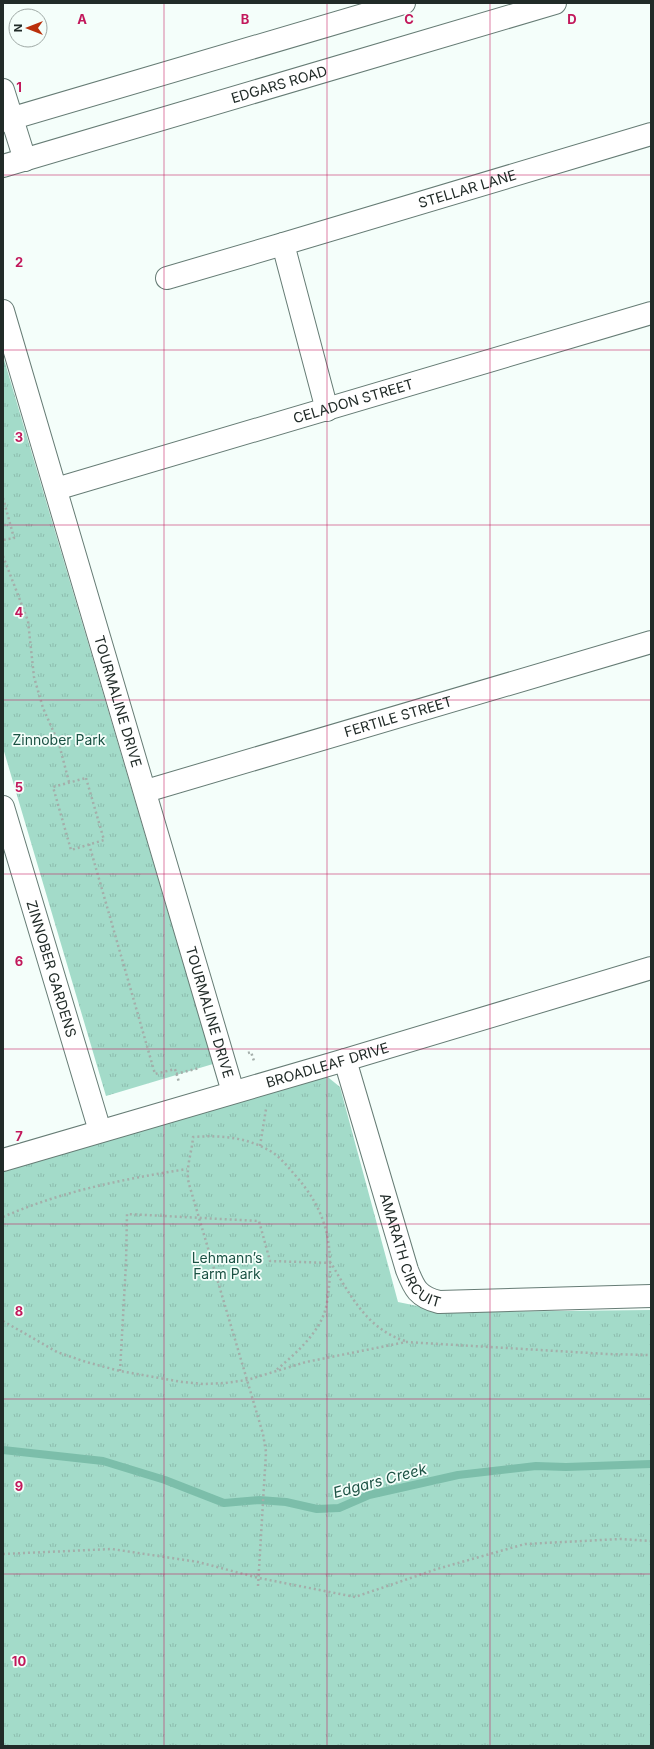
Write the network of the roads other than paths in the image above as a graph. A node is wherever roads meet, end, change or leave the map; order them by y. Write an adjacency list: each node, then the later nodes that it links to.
1 (404, 3): 4 (street)
2 (555, 3): 6 (street, EDGARS ROAD)
3 (3, 90): 4 (street)
4 (7, 120): 6 (street)
5 (651, 134): 8 (street, STELLAR LANE)
6 (25, 160): 7 (street, EDGARS ROAD)
7 (3, 166)
8 (283, 244): 9 (street, STELLAR LANE); 12 (street)
9 (167, 278)
10 (3, 311): 13 (street, TOURMALINE DRIVE)
11 (651, 313): 12 (street, CELADON STREET)
12 (327, 410): 13 (street, CELADON STREET)
13 (56, 489): 15 (street, TOURMALINE DRIVE)
14 (651, 642): 15 (street, FERTILE STREET)
15 (146, 791): 20 (street, TOURMALINE DRIVE)
16 (3, 807): 17 (street, ZINNOBER GARDENS)
17 (6, 832): 21 (street, ZINNOBER GARDENS)
18 (651, 968): 19 (street, BROADLEAF DRIVE)
19 (345, 1060): 20 (street, BROADLEAF DRIVE); 23 (street, AMARATH CIRCUIT)
20 (233, 1092): 21 (street, BROADLEAF DRIVE)
21 (100, 1131): 22 (street, BROADLEAF DRIVE)
22 (3, 1160)
23 (651, 1296)

